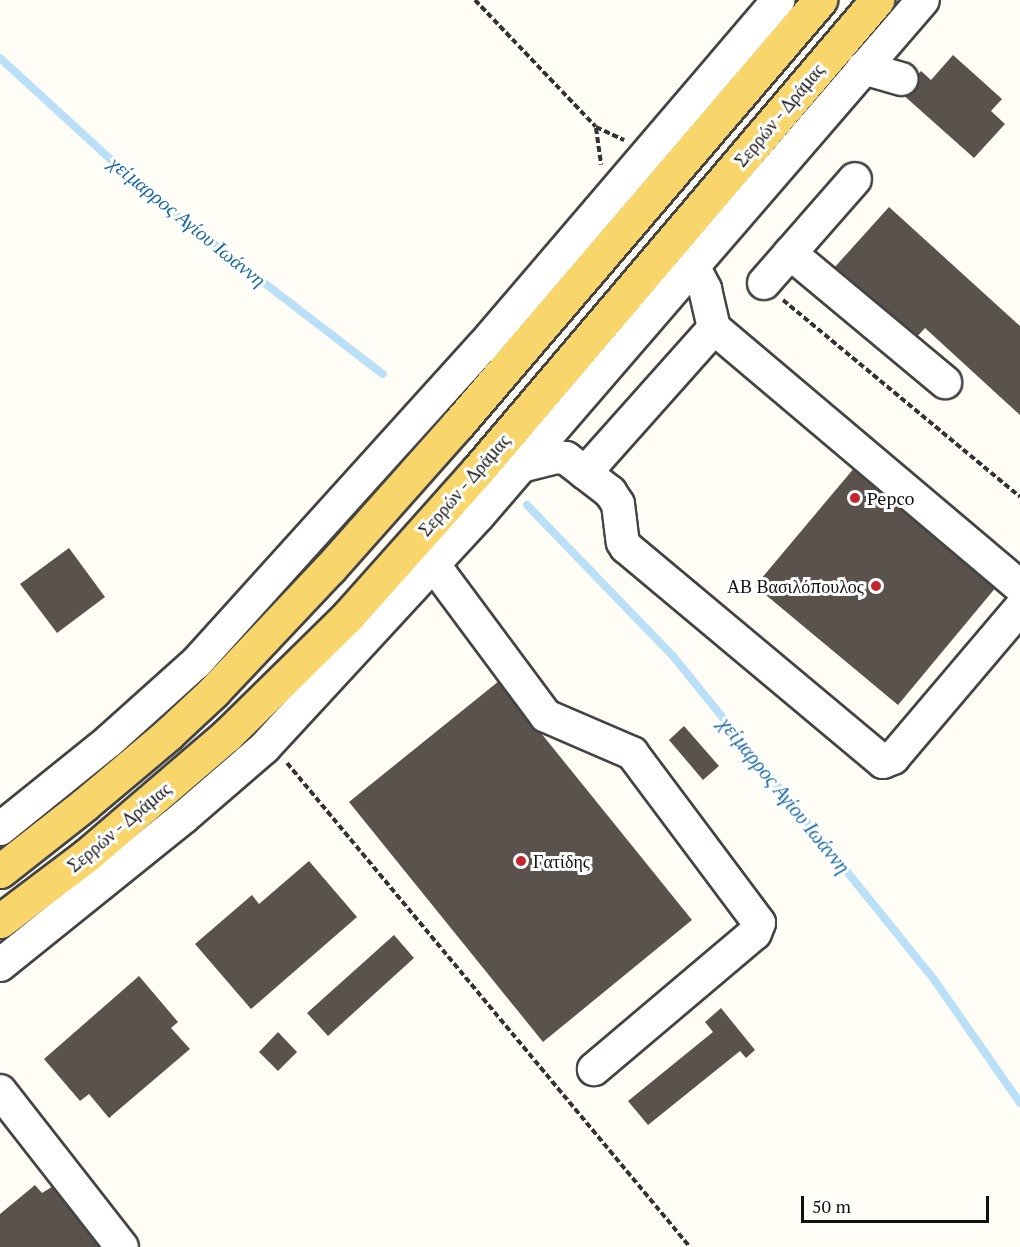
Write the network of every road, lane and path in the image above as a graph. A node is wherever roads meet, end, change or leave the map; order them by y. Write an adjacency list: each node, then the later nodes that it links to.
1 (475, 0): 8 (path)
2 (778, 0): 8 (street)
3 (820, 0): 23 (main road)
4 (877, 0): 24 (main road, Σερρών - Δράμας)
5 (923, 0): 6 (street)
6 (862, 68): 7 (street); 11 (street)
7 (901, 78)
8 (654, 148): 22 (street)
9 (855, 179): 10 (street)
10 (790, 253): 12 (street); 14 (street)
11 (694, 268): 13 (street); 15 (street)
12 (764, 283): 17 (path)
13 (714, 328): 16 (street); 19 (street)
14 (945, 382)
15 (521, 466): 16 (street); 18 (street)
16 (585, 473): 20 (street)
17 (1020, 497)
18 (434, 564): 21 (street); 26 (street)
19 (1020, 587)
20 (1020, 608)
21 (269, 742): 25 (street); 29 (path)
22 (0, 829)
23 (0, 871)
24 (0, 921)
25 (0, 965)
26 (594, 1069)
27 (0, 1091): 28 (street)
28 (122, 1247)
29 (690, 1247)

